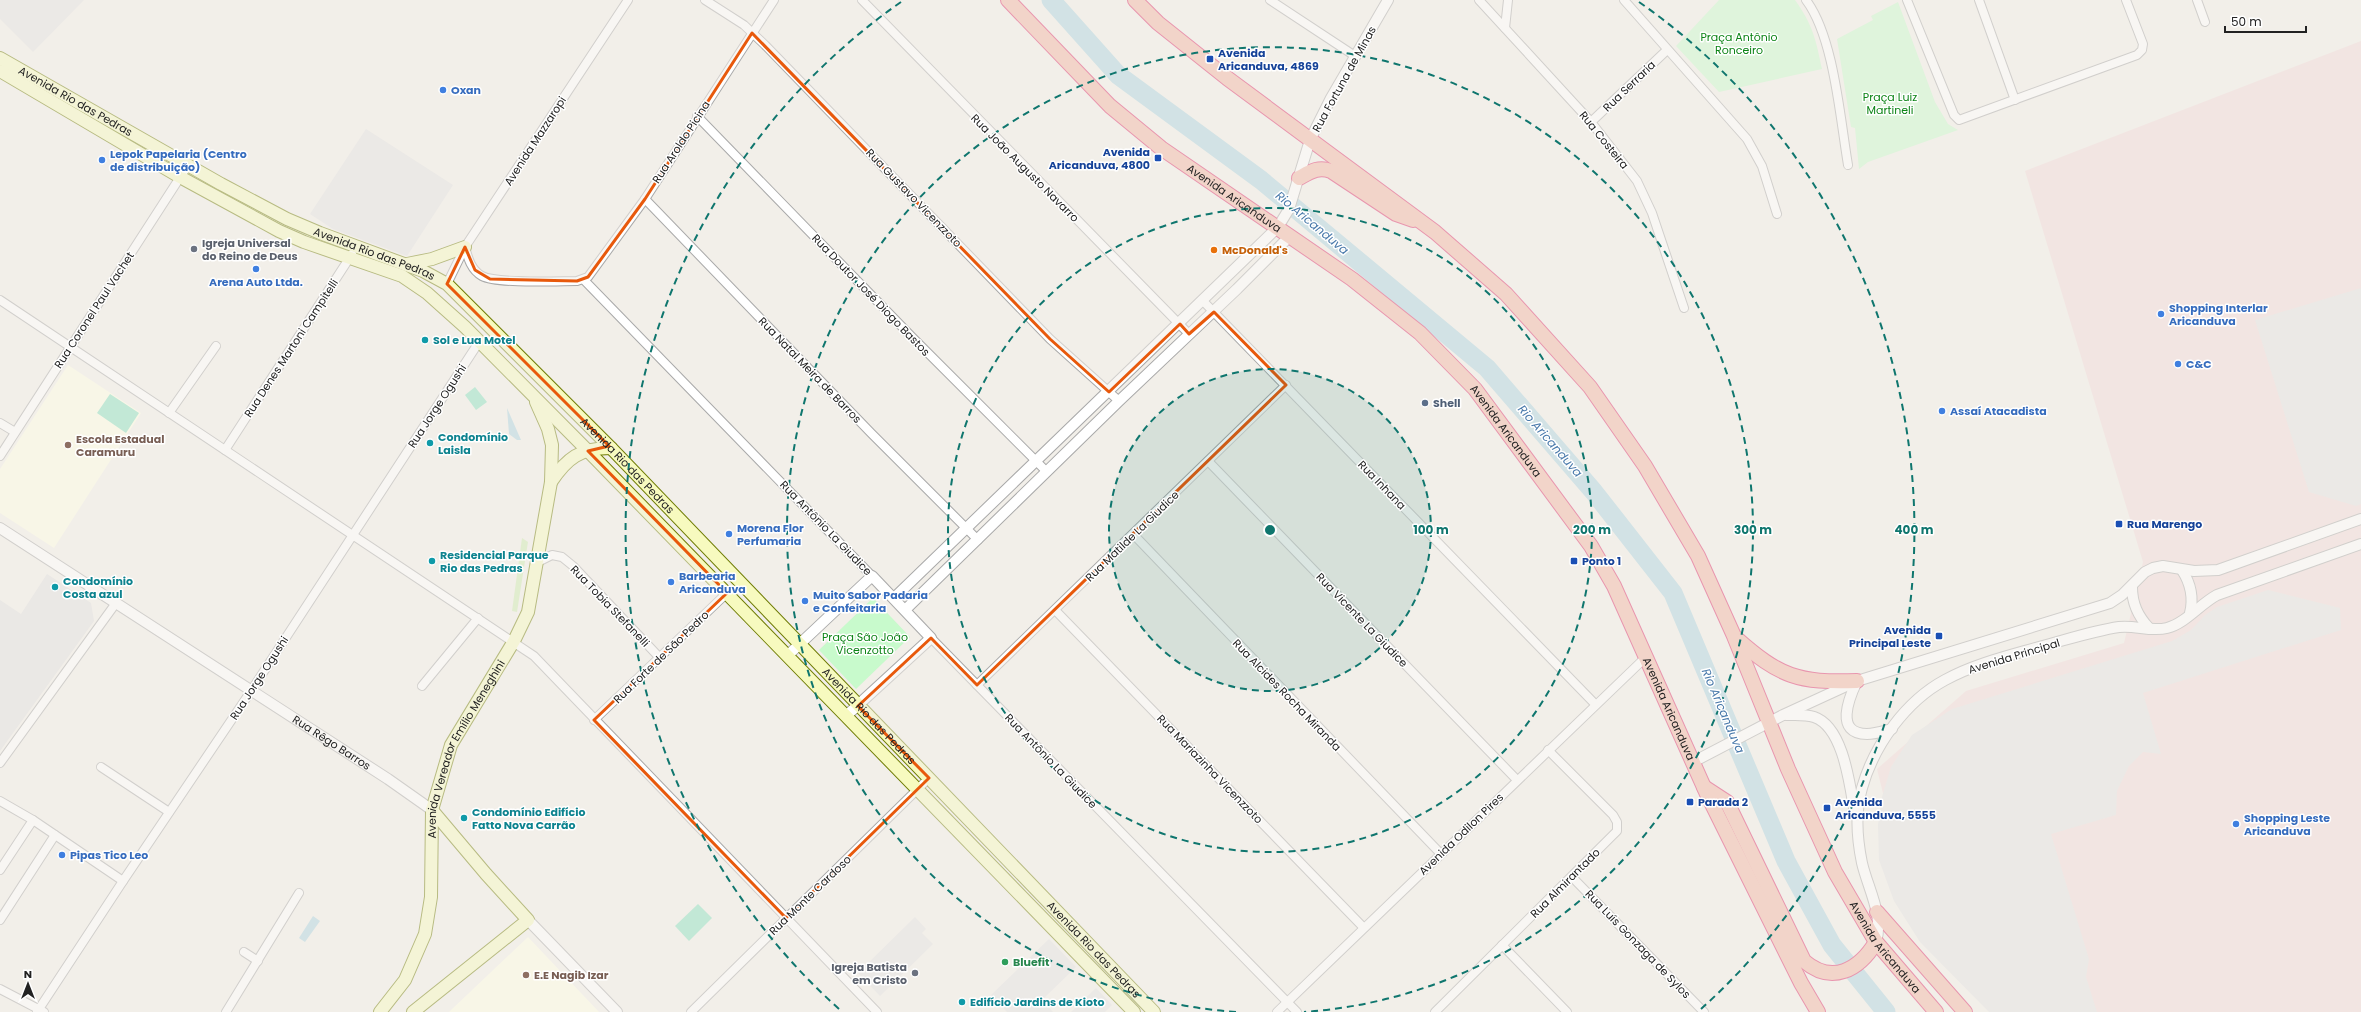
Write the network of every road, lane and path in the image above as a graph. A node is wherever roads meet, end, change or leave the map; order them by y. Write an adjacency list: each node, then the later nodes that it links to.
1 (628, 0): 38 (street, Avenida Mazzaropi)
2 (705, 0): 19 (street, Rua Gustavo Vicenzzoto)
3 (774, 0): 19 (street, Rua Aroldo Picina)
4 (862, 0): 48 (street, Rua João Augusto Navarro)
5 (1008, 0): 35 (highway, Avenida Aricanduva)
6 (1135, 0): 27 (highway, Avenida Aricanduva)
7 (1270, 0): 21 (street)
8 (1388, 0): 21 (street, Rua Fortuna de Minas)
9 (1479, 0): 18 (street, Rua Costeira)
10 (1508, 0): 18 (street)
11 (1624, 0): 20 (street)
12 (1806, 0): 29 (street)
13 (1907, 0): 24 (street)
14 (1978, 0): 24 (street)
15 (2126, 0): 24 (street)
16 (2197, 0): 17 (street)
17 (2205, 22)
18 (1505, 28): 26 (street, Rua Costeira)
19 (752, 33): 25 (street, Rua Aroldo Picina); 54 (street, Rua Gustavo Vicenzzoto)
20 (1667, 50): 26 (street, Rua Serraria); 33 (street)
21 (1354, 56): 27 (street, Rua Fortuna de Minas)
22 (0, 58): 28 (main road, Avenida Rio das Pedras)
23 (0, 72): 30 (main road, Avenida Rio das Pedras)
24 (2015, 100)
25 (697, 116): 32 (street, Rua Aroldo Picina); 65 (street, Rua Doutor José Diogo Bastos)
26 (1591, 122): 46 (street, Rua Costeira)
27 (1310, 140): 31 (street, Rua Fortuna de Minas); 34 (highway, Avenida Aricanduva)
28 (188, 165): 30 (street, Rua Coronel Paul Vachet); 37 (main road, Avenida Rio das Pedras)
29 (1848, 165)
30 (180, 177): 39 (main road, Avenida Rio das Pedras); 52 (street, Rua Coronel Paul Vachet)
31 (1299, 178): 34 (highway); 35 (street, Rua Fortuna de Minas)
32 (645, 199): 41 (street, Rua Aroldo Picina); 70 (street, Rua Natal Meira de Barros)
33 (1777, 214)
34 (1423, 222): 87 (highway, Avenida Aricanduva)
35 (1278, 227): 36 (highway, Avenida Aricanduva); 44 (street, Rua Fortuna de Minas)
36 (1290, 236): 47 (street); 92 (highway, Avenida Aricanduva)
37 (357, 247): 39 (street, Rua Denes Martoni Campitelli); 40 (main road, Avenida Rio das Pedras)
38 (465, 247): 40 (main road); 41 (street); 42 (street, Avenida Mazzaropi)
39 (349, 259): 45 (main road, Avenida Rio das Pedras); 61 (street, Rua Denes Martoni Campitelli)
40 (407, 264): 42 (main road, Avenida Rio das Pedras)
41 (584, 280): 77 (street, Rua Antônio La Giudice)
42 (447, 284): 45 (main road); 60 (main road, Avenida Rio das Pedras)
43 (0, 300): 52 (street)
44 (1202, 301): 47 (street, Rua Inhana); 48 (street, Rua Fortuna de Minas)
45 (445, 308): 50 (main road, Avenida Rio das Pedras)
46 (1684, 308)
47 (1214, 312): 49 (street); 53 (street, Rua Inhana)
48 (1180, 324): 49 (street, Rua João Augusto Navarro); 54 (street, Rua Fortuna de Minas)
49 (1189, 334): 56 (street)
50 (480, 342): 55 (main road, Avenida Rio das Pedras); 71 (street, Rua Jorge Ogushi)
51 (216, 346): 57 (street)
52 (69, 347): 57 (street); 59 (street, Rua Coronel Paul Vachet)
53 (1286, 385): 64 (street, Rua Matilde La Giudice); 98 (street, Rua Inhana)
54 (1109, 392): 56 (street, Rua Gustavo Vicenzzoto); 65 (street, Rua Fortuna de Minas)
55 (532, 394): 62 (main road, Avenida Rio das Pedras); 67 (main road, Avenida Vereador Emílio Meneghini)
56 (1119, 401): 66 (street)
57 (169, 413): 61 (street)
58 (0, 423): 59 (street)
59 (15, 432): 63 (street, Rua Coronel Paul Vachet)
60 (611, 448): 62 (main road); 90 (main road, Avenida Rio das Pedras)
61 (225, 450): 71 (street)
62 (588, 450): 67 (main road, Avenida Vereador Emílio Meneghini); 79 (main road, Avenida Rio das Pedras)
63 (0, 456)
64 (1208, 461): 72 (street, Rua Matilde La Giudice); 110 (street, Rua Vicente La Giudice)
65 (1036, 462): 66 (street, Rua Doutor José Diogo Bastos); 70 (street, Rua Fortuna de Minas)
66 (1047, 472): 73 (street)
67 (550, 482): 75 (main road, Avenida Vereador Emílio Meneghini)
68 (2361, 519): 76 (street, Avenida Principal)
69 (0, 528): 81 (street, Rua Rêgo Barros)
70 (967, 530): 73 (street, Rua Natal Meira de Barros); 80 (street, Rua Fortuna de Minas)
71 (353, 535): 85 (street); 97 (street, Rua Jorge Ogushi)
72 (1134, 535): 83 (street, Rua Matilde La Giudice); 119 (street, Rua Alcides Rocha Miranda)
73 (978, 540): 82 (street)
74 (2361, 544): 84 (street, Avenida Principal)
75 (536, 563): 89 (main road, Avenida Vereador Emílio Meneghini); 93 (street, Rua Tobia Stefanelli)
76 (2182, 570): 78 (street, Avenida Principal); 84 (street)
77 (872, 576): 80 (street, Rua Antônio La Giudice); 90 (street)
78 (2132, 587): 86 (street); 94 (street, Avenida Principal)
79 (727, 593): 91 (main road, Avenida Rio das Pedras); 93 (street, Rua Forte de São Pedro)
80 (894, 598): 82 (street, Rua Antônio La Giudice)
81 (116, 603): 97 (street, Rua Rêgo Barros); 107 (street)
82 (905, 610): 88 (street, Rua Antônio La Giudice)
83 (1055, 610): 95 (street, Rua Matilde La Giudice); 128 (street, Rua Mariazinha Vicenzzoto)
84 (2190, 613): 86 (street, Avenida Principal)
85 (478, 618): 89 (street); 96 (street)
86 (2149, 628): 104 (street, Avenida Principal)
87 (1734, 636): 94 (highway); 103 (highway, Avenida Aricanduva)
88 (931, 638): 95 (street, Rua Antônio La Giudice); 99 (street)
89 (514, 641): 102 (street); 114 (main road, Avenida Vereador Emílio Meneghini)
90 (799, 645): 91 (street); 99 (main road, Avenida Rio das Pedras)
91 (787, 656): 101 (main road, Avenida Rio das Pedras)
92 (1646, 657): 98 (street, Avenida Odilon Pires); 106 (highway, Avenida Aricanduva)
93 (660, 658): 102 (street, Rua Forte de São Pedro)
94 (1857, 681): 100 (street, Avenida Principal); 104 (street)
95 (977, 685): 134 (street, Rua Antônio La Giudice)
96 (422, 686)
97 (251, 691): 114 (street, Rua Rêgo Barros); 115 (street, Rua Jorge Ogushi)
98 (1595, 704): 105 (street, Avenida Odilon Pires)
99 (858, 706): 101 (street); 109 (main road, Avenida Rio das Pedras)
100 (1783, 715): 103 (street, Avenida Principal); 117 (street)
101 (846, 716): 112 (main road, Avenida Rio das Pedras)
102 (594, 720): 125 (street)
103 (1764, 726): 106 (street, Avenida Principal); 130 (highway, Avenida Aricanduva)
104 (1892, 729): 117 (street, Avenida Principal)
105 (1548, 750): 110 (street, Avenida Odilon Pires); 121 (street, Rua Almirantado)
106 (1693, 762): 111 (highway, Avenida Aricanduva)
107 (0, 763)
108 (101, 766): 115 (street)
109 (928, 778): 112 (street, Rua Monte Cardoso); 143 (main road, Avenida Rio das Pedras)
110 (1516, 780): 119 (street, Avenida Odilon Pires)
111 (1704, 787): 130 (highway); 149 (highway, Avenida Aricanduva)
112 (918, 790): 125 (street, Rua Monte Cardoso); 142 (main road, Avenida Rio das Pedras)
113 (0, 801): 116 (street)
114 (432, 810): 127 (main road, Rua Rêgo Barros); 137 (main road, Avenida Vereador Emílio Meneghini)
115 (169, 812): 122 (street, Rua Jorge Ogushi)
116 (33, 820): 118 (street); 120 (street)
117 (1857, 824): 124 (street, Avenida Principal)
118 (55, 835): 122 (street); 126 (street)
119 (1441, 854): 128 (street, Avenida Odilon Pires)
120 (0, 870)
121 (1572, 877): 129 (street, Rua Almirantado); 148 (street, Rua Luís Gonzaga de Sylos)
122 (122, 881): 135 (street, Rua Jorge Ogushi)
123 (299, 893): 132 (street)
124 (1877, 912): 130 (street, Avenida Principal); 151 (highway)
125 (786, 918): 140 (street, Rua Monte Cardoso); 141 (street)
126 (0, 920)
127 (528, 920): 138 (main road); 139 (street, Rua Rêgo Barros)
128 (1364, 928): 134 (street, Avenida Odilon Pires)
129 (1502, 945): 146 (street, Rua Almirantado); 147 (street)
130 (1873, 947): 150 (highway, Avenida Aricanduva)
131 (244, 952): 132 (street)
132 (258, 961): 136 (street)
133 (0, 989): 135 (street)
134 (1286, 1002): 144 (street, Avenida Odilon Pires); 145 (street, Rua Antônio La Giudice)
135 (40, 1011)
136 (226, 1012)
137 (380, 1012)
138 (413, 1012)
139 (617, 1012)
140 (691, 1012)
141 (877, 1012)
142 (1134, 1012)
143 (1154, 1012)
144 (1277, 1012)
145 (1296, 1012)
146 (1435, 1012)
147 (1567, 1012)
148 (1704, 1012)
149 (1818, 1012)
150 (1936, 1012)
151 (1965, 1012)

